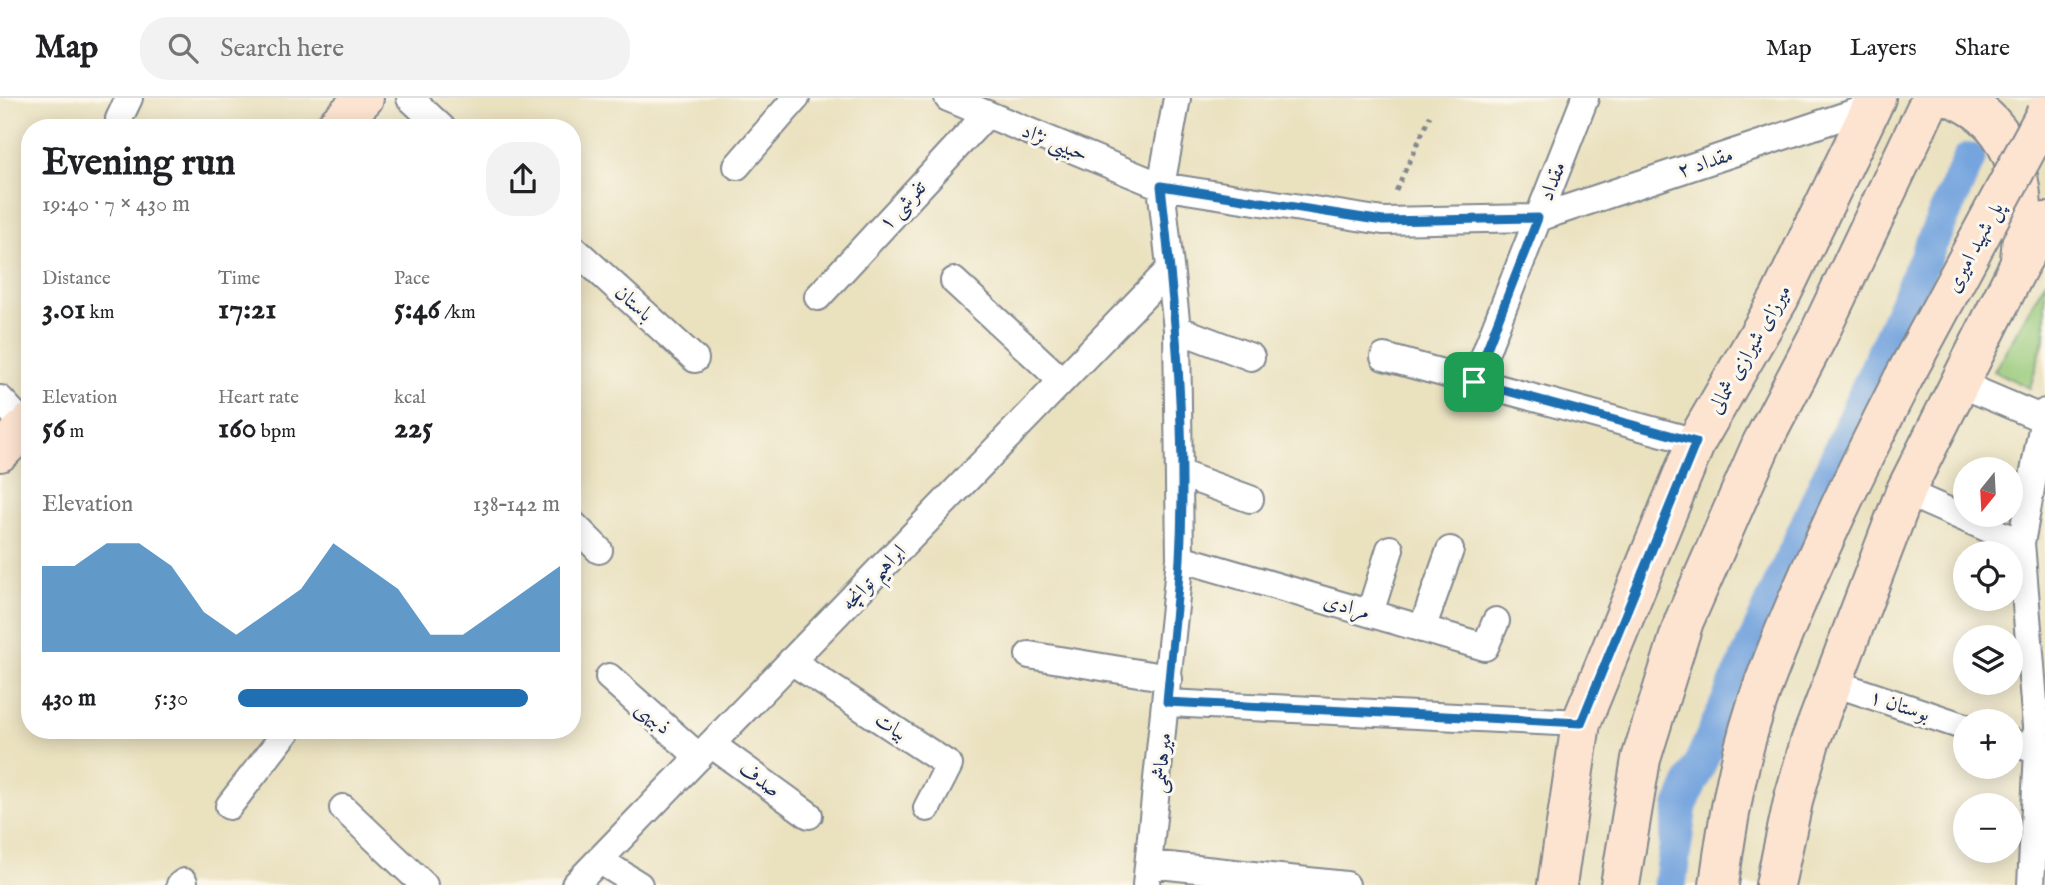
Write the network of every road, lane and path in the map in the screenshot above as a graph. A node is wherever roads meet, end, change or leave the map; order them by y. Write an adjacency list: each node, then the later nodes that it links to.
1 (364, 98): 13 (street)
2 (410, 98): 14 (street)
3 (796, 98): 15 (street)
4 (948, 98): 10 (street, حبیبی نژاد)
5 (1177, 98): 16 (street, میرهاشمی)
6 (1585, 98): 17 (street, مقداد)
7 (1931, 98): 72 (street)
8 (1953, 98): 21 (street)
9 (1883, 101): 17 (street, مقداد ۲); 35 (street, میرزای شیرازی شمالی)
10 (987, 114): 16 (street, حبیبی نژاد); 24 (street, تفرشی ۱)
11 (2045, 115): 73 (street, پل شهید امیری, bridge)
12 (1430, 116): 18 (path)
13 (343, 119)
14 (432, 119)
15 (737, 166)
16 (1161, 186): 18 (street, حبیبی نژاد); 22 (street, میرهاشمی)
17 (1538, 218): 18 (street, مقداد ۲); 30 (street, مقداد)
18 (1383, 221)
19 (2045, 222): 21 (street)
20 (581, 255): 28 (street, باستان)
21 (2019, 265): 31 (street)
22 (1170, 269): 25 (street, میرهاشمی); 29 (street, ابراهیم توانچه)
23 (954, 281): 29 (street)
24 (818, 297)
25 (1177, 329): 26 (street); 36 (street, میرهاشمی)
26 (1251, 357)
27 (1384, 357): 30 (street)
28 (695, 359)
29 (1062, 381): 51 (street, ابراهیم توانچه)
30 (1474, 382): 35 (street)
31 (1958, 383): 33 (street); 37 (street)
32 (0, 399): 34 (street)
33 (2044, 415): 41 (street)
34 (21, 433)
35 (1696, 442): 55 (street, میرزای شیرازی شمالی)
36 (1181, 474): 38 (street); 45 (street, میرهاشمی)
37 (1905, 492): 40 (street); 53 (street)
38 (1250, 499)
39 (581, 532): 43 (street)
40 (2016, 541)
41 (2021, 541)
42 (1390, 549): 47 (street)
43 (599, 550)
44 (1450, 550): 49 (street)
45 (1180, 558): 47 (street, مرادی); 54 (street, میرهاشمی)
46 (2023, 567): 60 (street)
47 (1370, 613): 49 (street, مرادی)
48 (1496, 621): 49 (street, مرادی)
49 (1422, 629)
50 (1029, 655): 54 (street)
51 (791, 661): 59 (street, ابراهیم توانچه); 63 (street, بیات)
52 (609, 677): 59 (street, ذبیهی)
53 (1834, 683): 56 (street, بوستان ۱); 74 (street)
54 (1168, 690): 55 (street); 66 (street, میرهاشمی)
55 (1581, 723): 71 (street, میرزای شیرازی شمالی)
56 (1953, 723)
57 (281, 739): 61 (street)
58 (2023, 746): 60 (street)
59 (705, 750): 64 (street, صدف); 65 (street, ابراهیم توانچه)
60 (2038, 751): 75 (street)
61 (229, 806)
62 (344, 808): 67 (street)
63 (927, 808)
64 (809, 815)
65 (599, 860): 68 (street, ابراهیم توانچه); 69 (street)
66 (1148, 875): 70 (street)
67 (424, 885)
68 (575, 885)
69 (639, 885)
70 (1346, 885)
71 (1558, 885)
72 (1620, 885)
73 (1719, 885)
74 (1775, 885)
75 (2031, 885)

